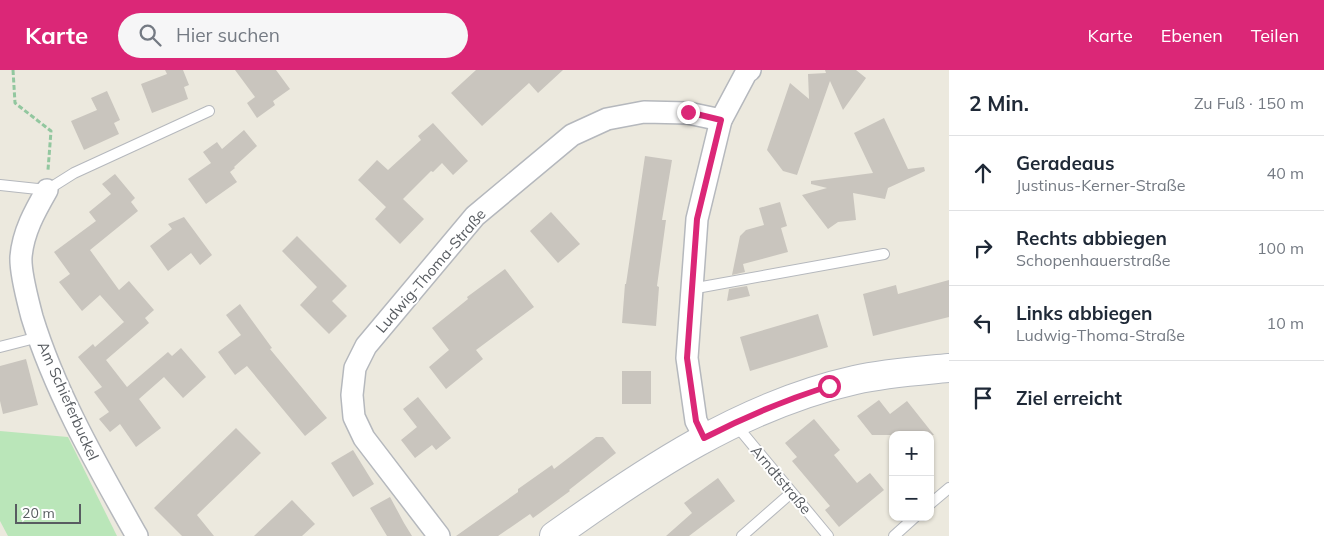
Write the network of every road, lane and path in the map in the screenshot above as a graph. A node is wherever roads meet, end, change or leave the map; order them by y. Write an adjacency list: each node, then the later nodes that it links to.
1 (13, 70): 6 (path)
2 (750, 70): 4 (street)
3 (209, 111): 6 (lane)
4 (721, 120): 8 (street); 19 (street, Ludwig-Thoma-Straße)
5 (0, 185): 6 (lane)
6 (47, 190): 9 (street, Am Schieferbuckel)
7 (884, 254): 8 (lane)
8 (691, 289): 13 (street)
9 (39, 337): 10 (lane); 18 (street, Am Schieferbuckel)
10 (0, 347)
11 (949, 368): 12 (street)
12 (733, 423): 13 (street); 15 (lane, Arndtstraße)
13 (704, 438): 20 (street)
14 (949, 488): 16 (lane)
15 (791, 493): 21 (lane); 22 (lane, Arndtstraße)
16 (934, 501)
17 (911, 521): 23 (lane)
18 (136, 536)
19 (439, 536)
20 (554, 536)
21 (742, 536)
22 (828, 536)
23 (894, 536)

